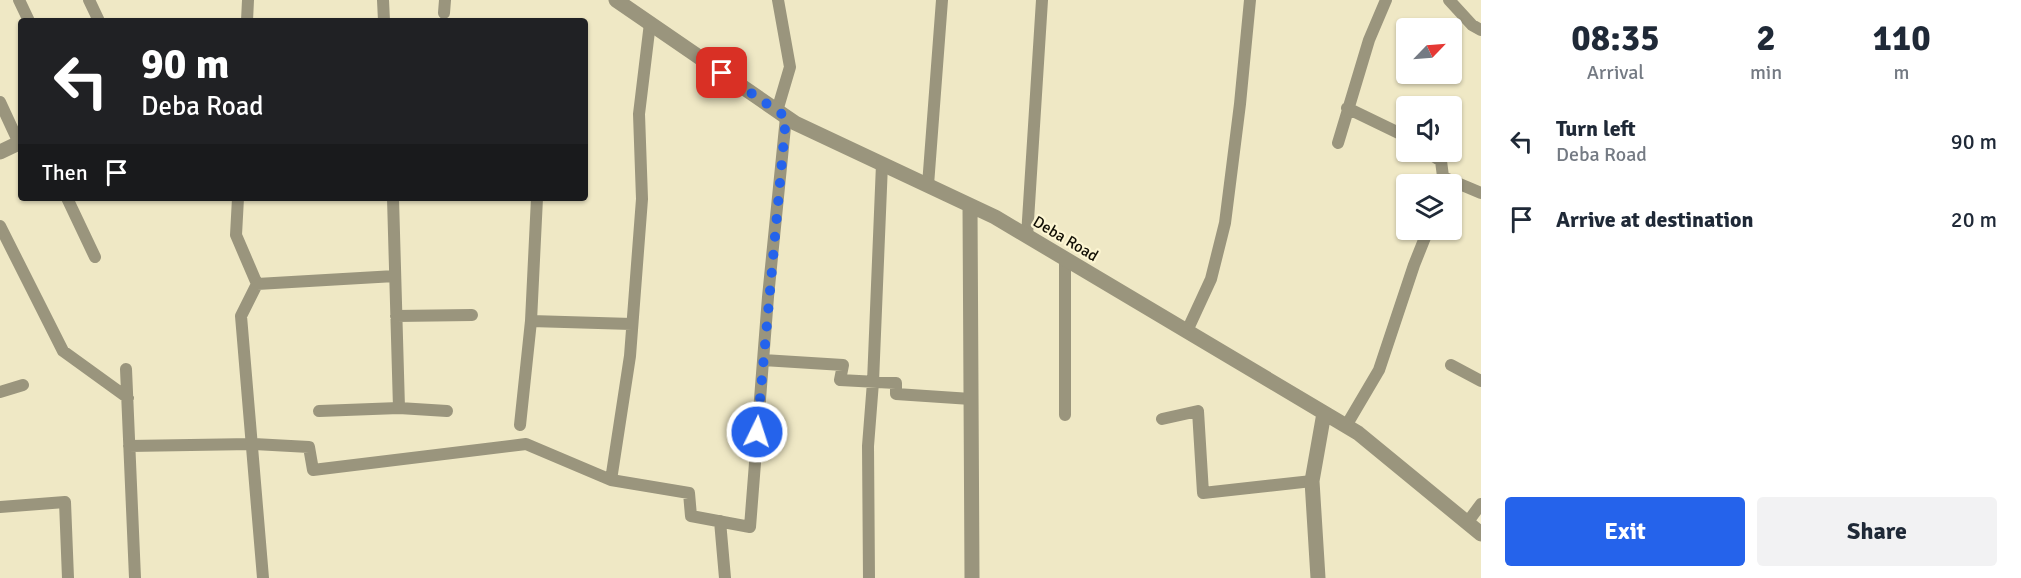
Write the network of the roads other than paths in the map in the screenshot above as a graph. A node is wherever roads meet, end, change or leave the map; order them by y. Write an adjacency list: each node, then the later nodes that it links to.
1 (19, 0): 14 (lane)
2 (89, 0): 15 (lane)
3 (248, 0): 16 (lane)
4 (383, 0): 17 (lane)
5 (445, 0): 13 (lane)
6 (616, 0): 18 (street, Deba Road)
7 (778, 0): 22 (lane)
8 (942, 0): 29 (lane)
9 (1042, 0): 38 (lane)
10 (1250, 0): 48 (lane)
11 (1386, 0): 21 (lane)
12 (1449, 0): 19 (lane)
13 (444, 13)
14 (28, 18)
15 (98, 18)
16 (247, 18)
17 (384, 18)
18 (650, 23): 22 (street, Deba Road); 47 (lane)
19 (1481, 30)
20 (0, 102): 24 (lane)
21 (1347, 108): 23 (lane); 26 (lane)
22 (781, 114): 28 (street, Deba Road); 49 (lane)
23 (1396, 132)
24 (18, 138)
25 (18, 143): 27 (street)
26 (1338, 143)
27 (0, 152)
28 (882, 164): 29 (street, Deba Road); 53 (lane)
29 (927, 185): 36 (street, Deba Road)
30 (1462, 187): 31 (lane)
31 (1481, 193)
32 (68, 201): 40 (lane)
33 (238, 201): 43 (lane)
34 (393, 201): 42 (lane)
35 (537, 201): 46 (lane)
36 (970, 206): 38 (street, Deba Road); 57 (street)
37 (0, 226): 56 (lane)
38 (1027, 236): 41 (street, Deba Road)
39 (1424, 240): 65 (lane)
40 (95, 257)
41 (1065, 259): 48 (street, Deba Road); 62 (lane)
42 (395, 276): 43 (lane); 45 (lane)
43 (257, 284): 66 (lane)
44 (472, 315): 45 (lane)
45 (396, 316): 58 (lane)
46 (531, 321): 47 (lane); 64 (lane)
47 (632, 324): 68 (lane)
48 (1187, 331): 61 (street, Deba Road)
49 (763, 360): 53 (lane); 72 (lane)
50 (1451, 364): 52 (lane)
51 (126, 369): 56 (lane)
52 (1481, 381)
53 (873, 382): 57 (lane); 79 (lane)
54 (23, 385): 55 (lane)
55 (0, 392)
56 (128, 398): 67 (lane)
57 (971, 399): 80 (street)
58 (399, 408): 59 (lane); 60 (lane)
59 (319, 411)
60 (447, 411)
61 (1324, 413): 65 (street, Deba Road); 69 (street)
62 (1065, 415)
63 (1162, 419): 69 (lane)
64 (520, 425)
65 (1346, 426): 73 (street, Deba Road)
66 (252, 444): 67 (lane); 68 (lane); 77 (lane)
67 (129, 446): 76 (lane)
68 (611, 480): 72 (lane)
69 (1312, 481): 81 (street)
70 (1481, 504): 73 (lane)
71 (0, 507): 75 (lane)
72 (720, 521): 78 (lane)
73 (1467, 523): 74 (street, Deba Road)
74 (1481, 534)
75 (68, 578)
76 (135, 578)
77 (263, 578)
78 (725, 578)
79 (869, 578)
80 (972, 578)
81 (1318, 578)

